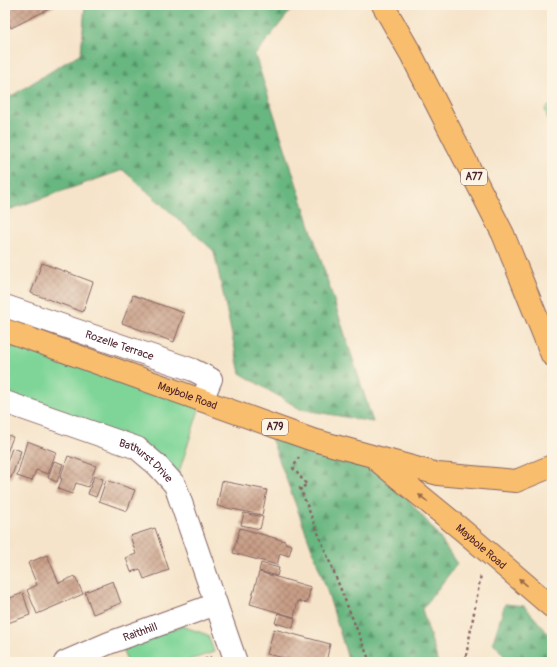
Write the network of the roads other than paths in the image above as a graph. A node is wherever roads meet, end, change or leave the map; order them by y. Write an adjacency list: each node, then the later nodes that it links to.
1 (383, 5): 4 (main road, A77)
2 (5, 306): 5 (street, Rozelle Terrace)
3 (5, 330): 5 (main road, Maybole Road / A79)
4 (552, 355)
5 (202, 400): 7 (main road, Maybole Road / A79)
6 (5, 402): 9 (street, Bathurst Drive)
7 (372, 456): 8 (main road, Maybole Road / A79); 10 (main road, Maybole Road / A79, one-way to 7)
8 (552, 466)
9 (216, 604): 11 (street, Raithhill); 12 (street, Bathurst Drive)
10 (552, 607)
11 (64, 662)
12 (236, 662)

